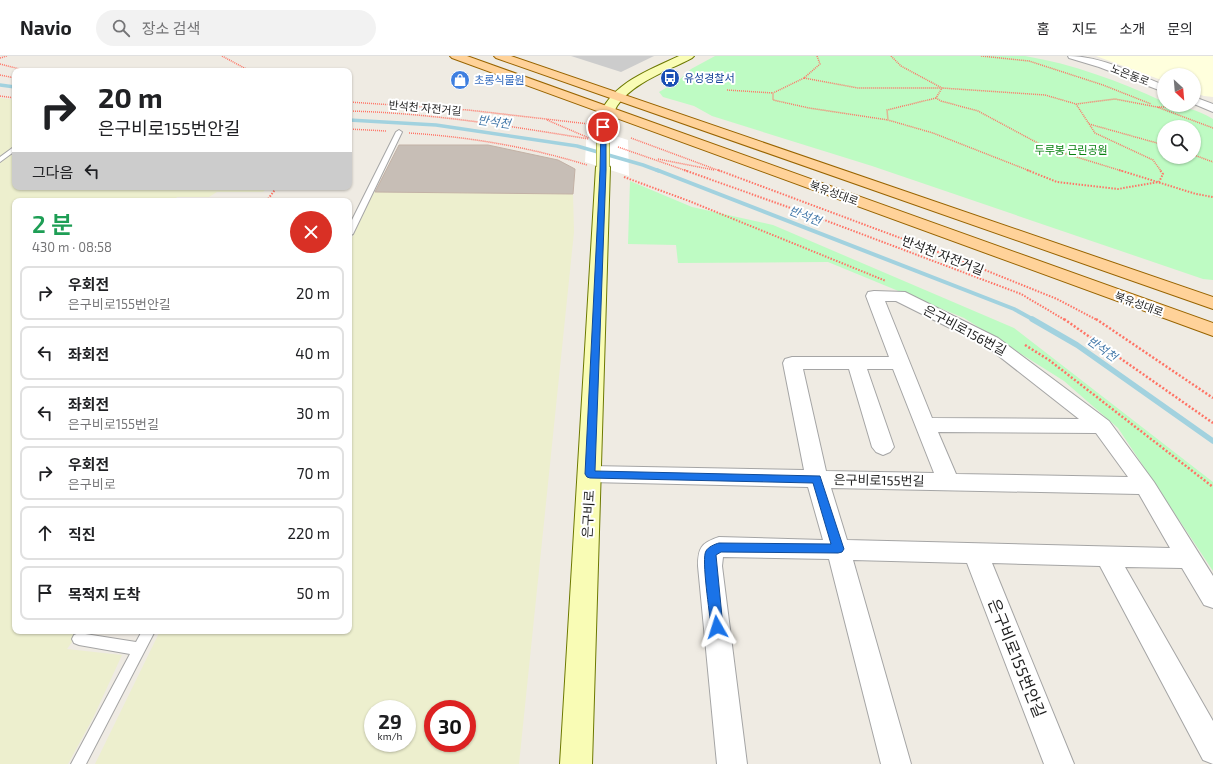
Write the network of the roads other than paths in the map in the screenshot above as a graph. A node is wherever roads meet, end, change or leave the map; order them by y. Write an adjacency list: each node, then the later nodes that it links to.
1 (456, 56): 9 (main road, 북유성대로)
2 (500, 56): 6 (main road, 북유성대로)
3 (688, 56): 6 (street)
4 (1073, 56): 5 (street, 노은동로)
5 (1157, 86)
6 (619, 96): 9 (street); 14 (main road, 북유성대로)
7 (1201, 105): 8 (street)
8 (1212, 106)
9 (607, 111): 15 (main road, 북유성대로); 21 (street, 은구비로, bridge)
10 (400, 132): 13 (lane)
11 (12, 150): 12 (lane)
12 (0, 160)
13 (352, 228)
14 (1213, 303)
15 (1213, 330)
16 (856, 363): 17 (street); 20 (street); 22 (street)
17 (901, 363): 18 (street, 은구비로156번길); 19 (street, 은구비로156번길)
18 (925, 425): 19 (street); 23 (street, 은구비로156번길)
19 (1102, 426): 24 (street, 은구비로156번길)
20 (883, 446)
21 (590, 474): 22 (street, 은구비로155번길); 35 (street, 은구비로)
22 (817, 479): 23 (street, 은구비로155번길); 25 (street)
23 (949, 482): 24 (street, 은구비로155번길)
24 (1144, 486): 28 (street, 은구비로156번길)
25 (838, 549): 26 (street); 36 (street); 37 (street)
26 (975, 552): 27 (street); 38 (street, 은구비로155번안길)
27 (1107, 556): 28 (street); 33 (street)
28 (1188, 558): 29 (street, 은구비로156번길)
29 (1213, 597)
30 (147, 634): 32 (lane)
31 (79, 639): 32 (lane)
32 (139, 649): 34 (lane)
33 (1213, 750)
34 (78, 764)
35 (576, 764)
36 (732, 764)
37 (896, 764)
38 (1059, 764)

